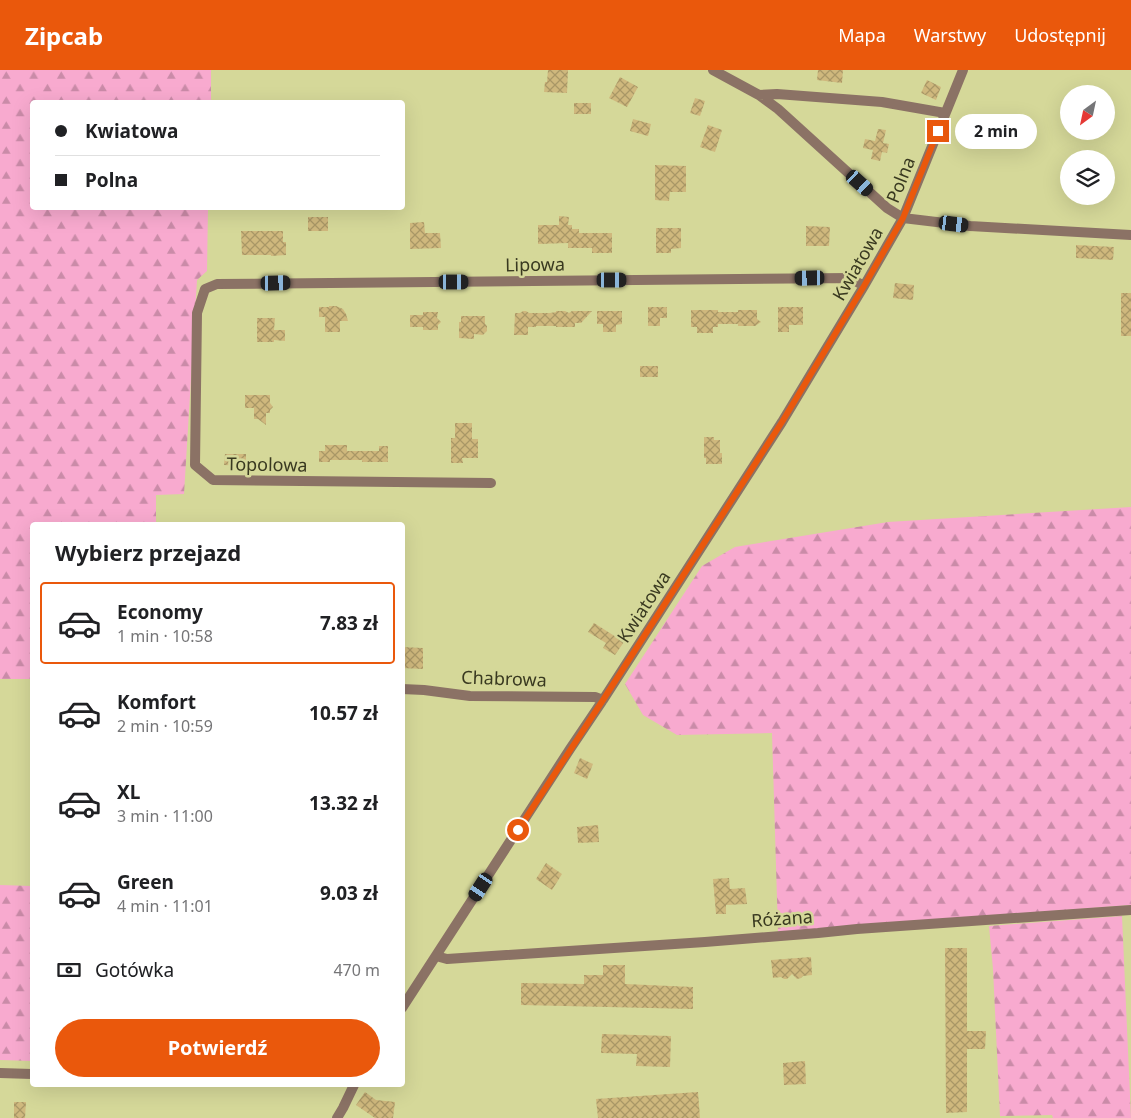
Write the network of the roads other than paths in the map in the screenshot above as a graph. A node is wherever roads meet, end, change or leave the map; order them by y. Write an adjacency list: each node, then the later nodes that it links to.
1 (713, 70): 3 (street)
2 (963, 70): 4 (street, Polna)
3 (759, 95): 4 (street); 5 (street)
4 (945, 113): 5 (street, Polna)
5 (903, 218): 6 (street); 7 (street, Kwiatowa)
6 (1131, 234)
7 (864, 286): 8 (street, Lipowa); 11 (street, Kwiatowa)
8 (205, 289): 9 (street, Topolowa)
9 (491, 483)
10 (405, 689): 11 (street, Chabrowa)
11 (603, 700): 13 (street, Kwiatowa)
12 (1131, 910): 13 (street, Różana)
13 (436, 956): 14 (street, Kwiatowa)
14 (405, 1003)
15 (0, 1073): 16 (street)
16 (30, 1074)
17 (353, 1087): 18 (street)
18 (337, 1118)

